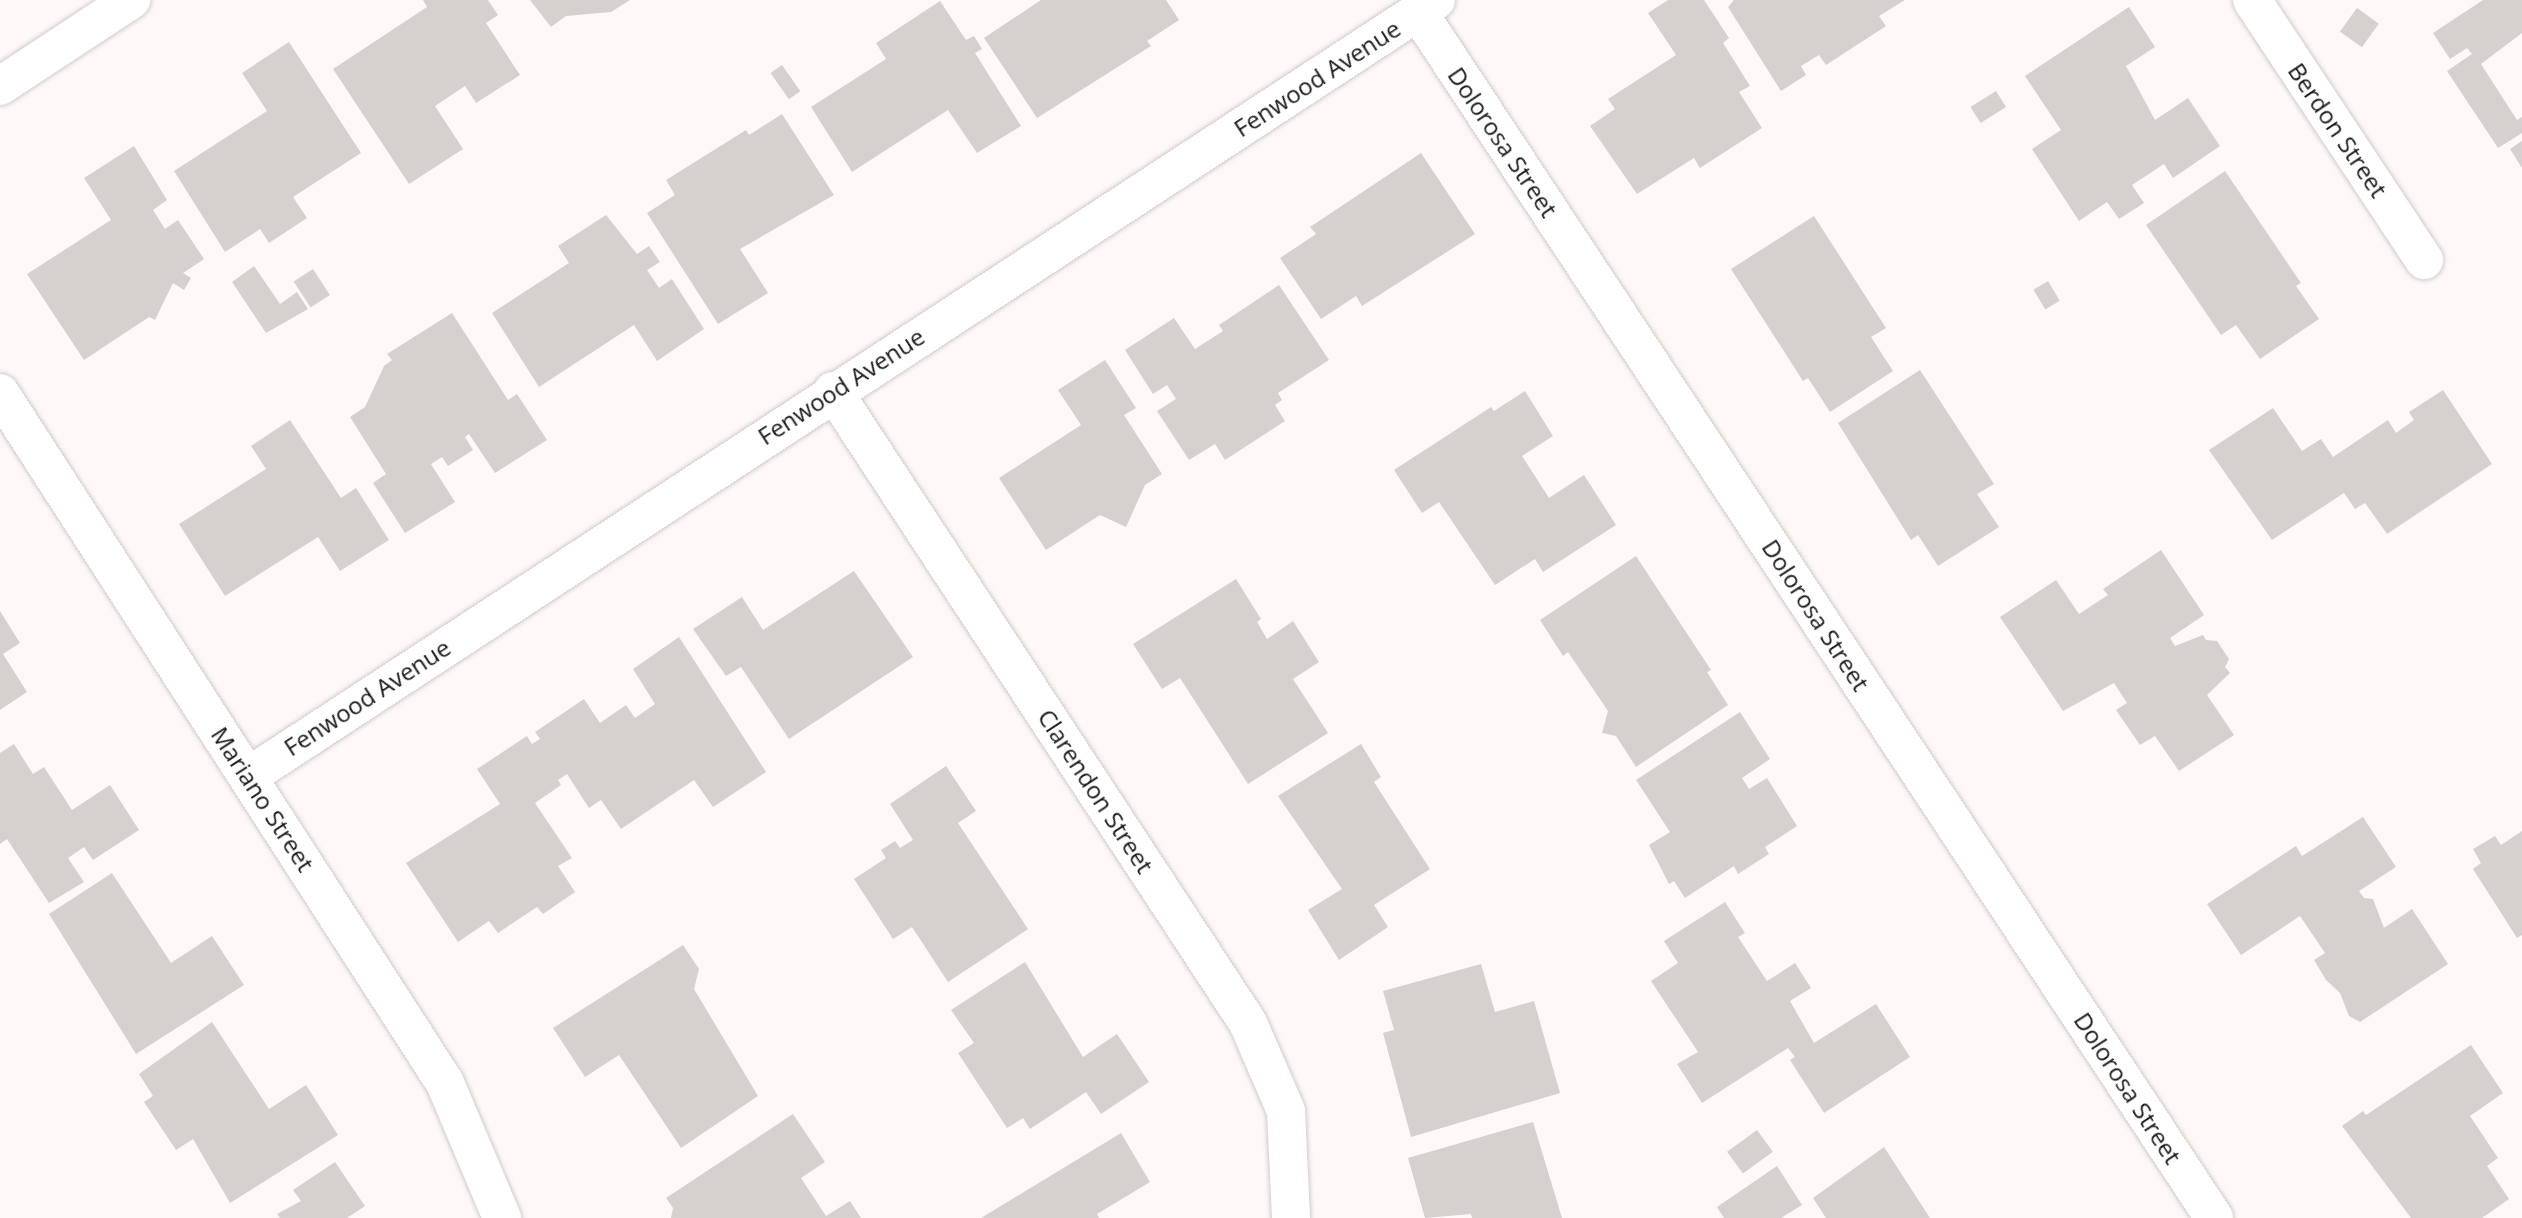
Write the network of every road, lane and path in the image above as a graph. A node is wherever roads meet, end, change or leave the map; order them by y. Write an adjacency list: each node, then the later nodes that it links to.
1 (131, 0): 4 (street)
2 (2252, 0): 5 (street, Berdon Street)
3 (1427, 6): 6 (street, Fenwood Avenue); 11 (street, Dolorosa Street)
4 (0, 86)
5 (2424, 260)
6 (833, 391): 8 (street, Fenwood Avenue); 10 (street, Clarendon Street)
7 (0, 393): 8 (street, Mariano Street)
8 (249, 776): 9 (street, Mariano Street)
9 (502, 1218)
10 (1291, 1218)
11 (2214, 1218)

